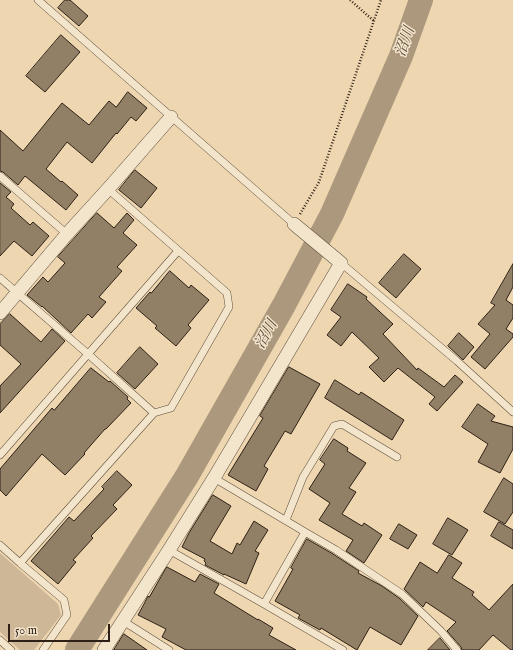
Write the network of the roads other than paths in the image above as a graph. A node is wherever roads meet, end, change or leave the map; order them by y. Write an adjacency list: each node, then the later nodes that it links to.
1 (38, 0): 2 (lane)
2 (170, 116): 4 (street); 5 (lane)
3 (0, 176): 6 (lane)
4 (108, 190): 6 (street); 7 (lane)
5 (294, 224): 8 (street)
6 (67, 234): 10 (street)
7 (178, 251): 12 (lane); 14 (lane)
8 (338, 261): 13 (lane); 17 (street)
9 (0, 278): 10 (lane)
10 (17, 294): 11 (street); 12 (lane)
11 (0, 313)
12 (88, 354): 14 (lane); 15 (lane)
13 (513, 412)
14 (154, 413): 22 (lane)
15 (0, 455)
16 (397, 457): 18 (lane)
17 (214, 478): 18 (lane); 21 (street)
18 (286, 520): 19 (lane)
19 (305, 532): 23 (lane); 31 (lane)
20 (0, 545): 22 (lane)
21 (169, 550): 23 (lane); 24 (street)
22 (20, 563): 27 (lane)
23 (264, 604): 30 (lane)
24 (123, 621): 28 (street); 29 (lane)
25 (0, 640): 26 (lane)
26 (11, 650)
27 (42, 650)
28 (104, 650)
29 (169, 650)
30 (343, 650)
31 (457, 650)

